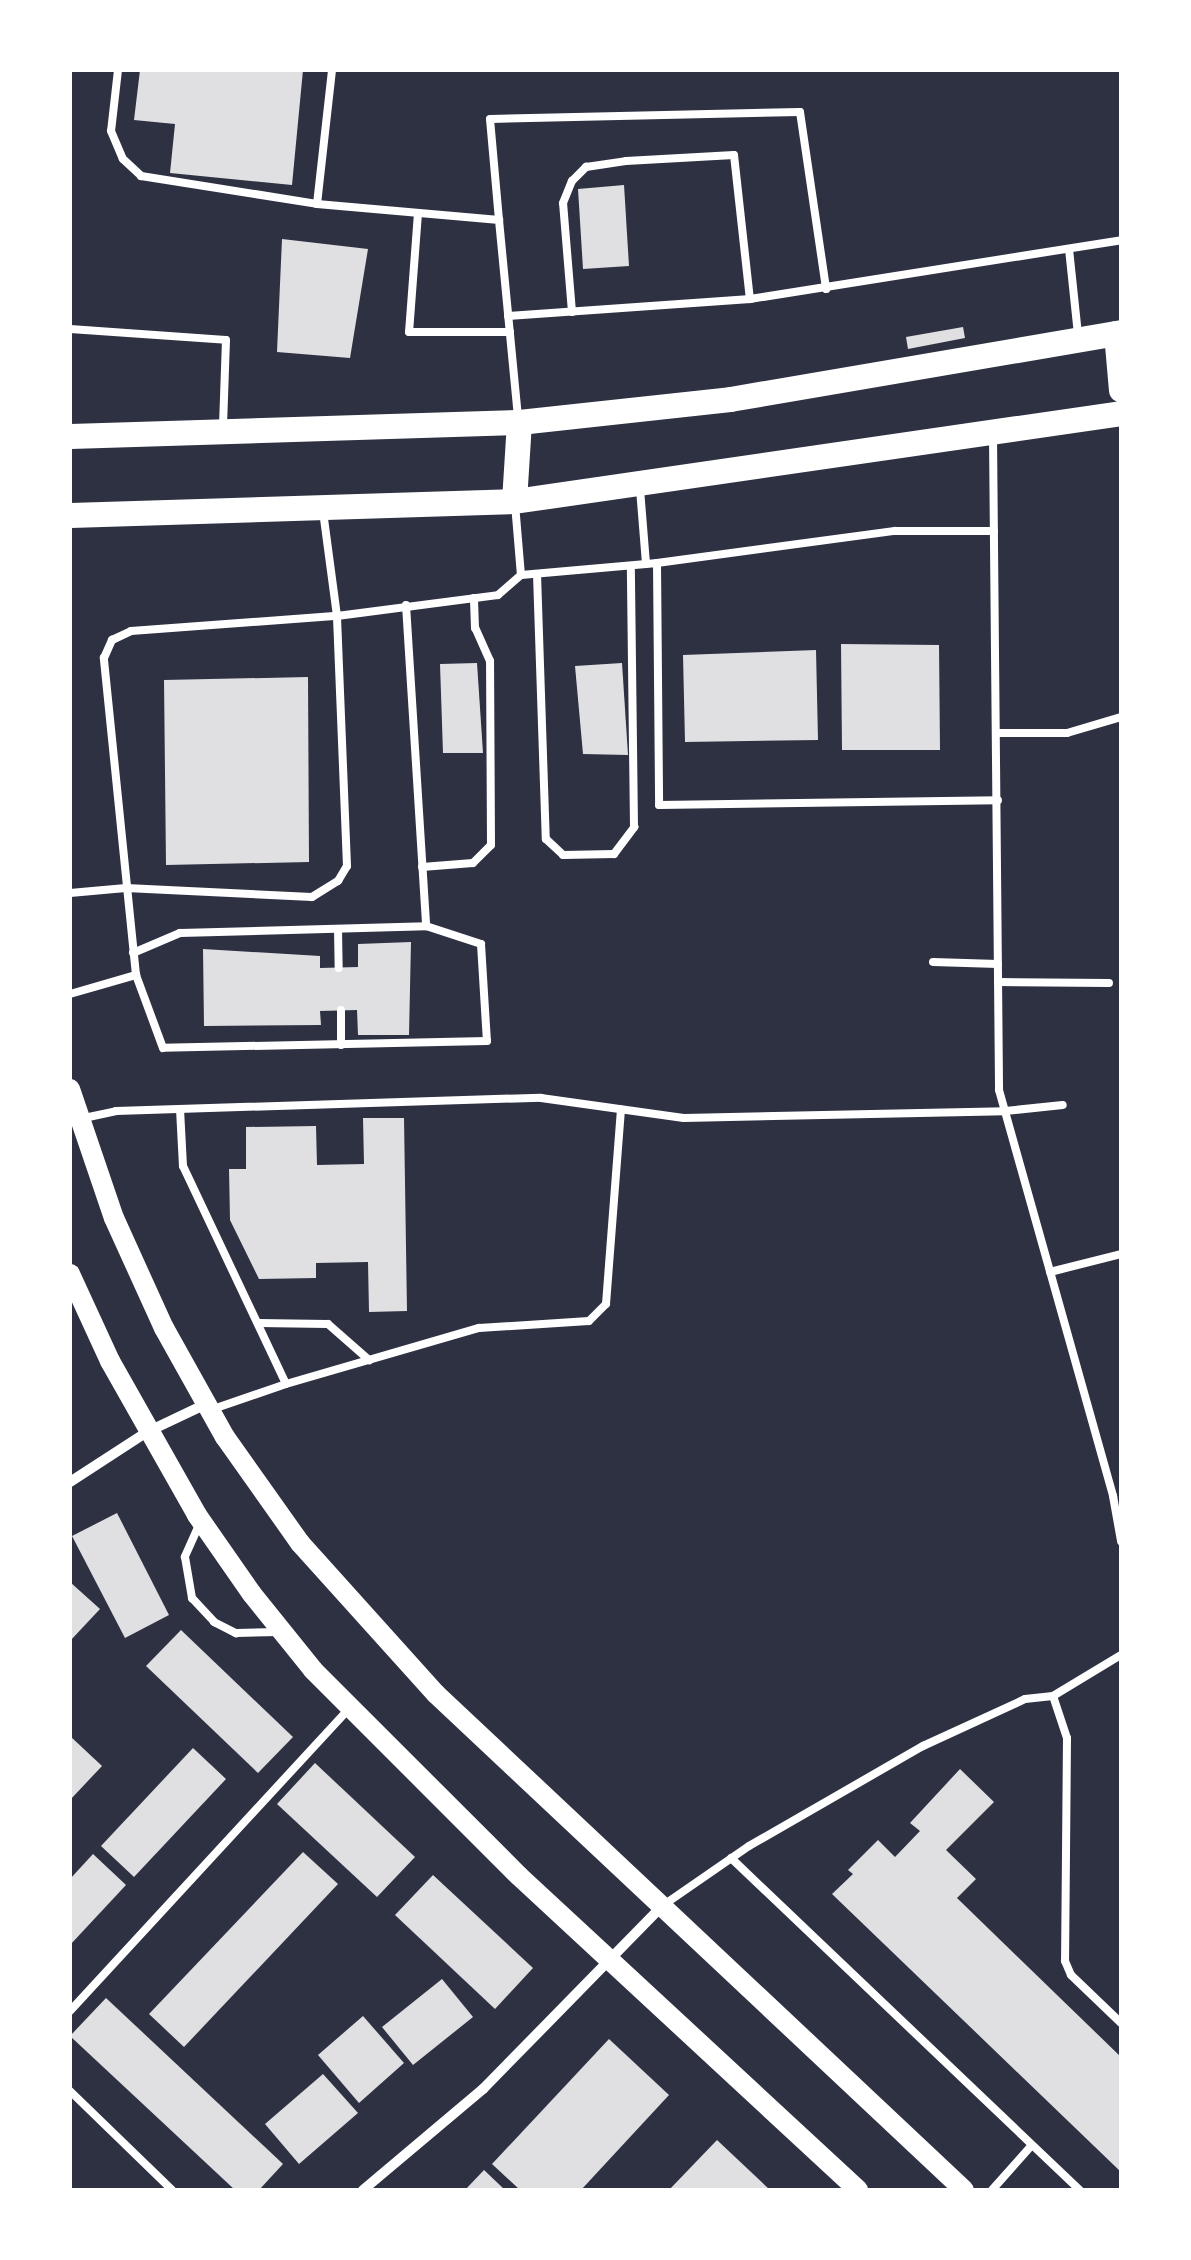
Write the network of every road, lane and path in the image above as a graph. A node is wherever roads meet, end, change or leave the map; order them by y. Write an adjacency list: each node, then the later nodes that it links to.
1 (118, 70): 3 (lane)
2 (332, 70): 3 (lane)
3 (317, 204): 4 (lane)
4 (418, 213): 5 (lane); 13 (lane)
5 (498, 220): 8 (lane); 11 (lane)
6 (1121, 240): 7 (lane)
7 (1069, 249): 8 (lane); 15 (lane)
8 (826, 288): 9 (lane)
9 (750, 299): 10 (lane); 10 (lane)
10 (572, 312): 11 (lane)
11 (508, 316): 13 (lane)
12 (70, 328): 19 (lane)
13 (510, 332): 18 (lane)
14 (1119, 332): 15 (main road); 16 (main road)
15 (1079, 338): 18 (main road)
16 (1121, 390)
17 (1121, 414): 20 (main road)
18 (518, 422): 19 (main road); 23 (main road)
19 (222, 431): 21 (main road)
20 (993, 432): 22 (main road); 26 (lane)
21 (70, 436)
22 (639, 483): 23 (main road); 27 (lane)
23 (514, 501): 24 (main road); 31 (lane)
24 (322, 507): 25 (main road); 34 (lane)
25 (70, 515)
26 (994, 531): 28 (lane); 36 (lane)
27 (646, 564): 28 (lane); 29 (lane)
28 (657, 564): 37 (lane)
29 (630, 566): 30 (lane); 30 (lane)
30 (537, 574): 31 (lane)
31 (521, 575): 32 (lane)
32 (474, 598): 33 (lane); 38 (lane)
33 (406, 605): 34 (lane); 38 (lane)
34 (336, 616): 39 (lane); 39 (lane)
35 (1121, 717): 36 (lane)
36 (996, 733): 37 (lane)
37 (998, 800): 45 (lane)
38 (422, 867): 41 (lane)
39 (126, 888): 40 (lane); 43 (lane)
40 (70, 893)
41 (426, 926): 42 (lane); 52 (lane)
42 (338, 929): 43 (lane); 46 (lane)
43 (134, 953): 47 (lane)
44 (932, 962): 45 (lane)
45 (998, 964): 48 (lane)
46 (339, 968)
47 (136, 975): 50 (lane); 52 (lane)
48 (998, 982): 49 (lane); 57 (lane)
49 (1109, 983)
50 (70, 994)
51 (342, 1010): 52 (lane)
52 (342, 1045)
53 (70, 1089): 58 (main road)
54 (1064, 1105): 57 (lane)
55 (180, 1109): 56 (lane); 58 (lane); 62 (lane)
56 (621, 1110): 57 (lane); 63 (lane)
57 (1005, 1111): 60 (lane)
58 (80, 1119): 65 (main road)
59 (1121, 1254): 60 (lane)
60 (1050, 1272): 69 (lane)
61 (70, 1274): 66 (main road)
62 (258, 1323): 63 (lane); 64 (lane)
63 (369, 1360): 64 (lane)
64 (286, 1384): 65 (lane)
65 (208, 1407): 66 (street); 75 (main road)
66 (148, 1432): 67 (street); 68 (main road)
67 (70, 1482)
68 (202, 1522): 70 (main road); 70 (lane)
69 (1121, 1541)
70 (282, 1632): 73 (main road)
71 (1121, 1655): 72 (lane)
72 (1053, 1696): 74 (lane); 78 (lane)
73 (348, 1709): 76 (main road); 77 (lane)
74 (731, 1858): 75 (lane); 80 (lane)
75 (662, 1906): 76 (street); 84 (main road)
76 (610, 1960): 81 (main road); 83 (street)
77 (70, 2011)
78 (1121, 2024)
79 (70, 2091): 82 (lane)
80 (1032, 2145): 85 (lane); 86 (lane)
81 (846, 2186)
82 (172, 2190)
83 (363, 2190)
84 (964, 2190)
85 (992, 2190)
86 (1080, 2190)

